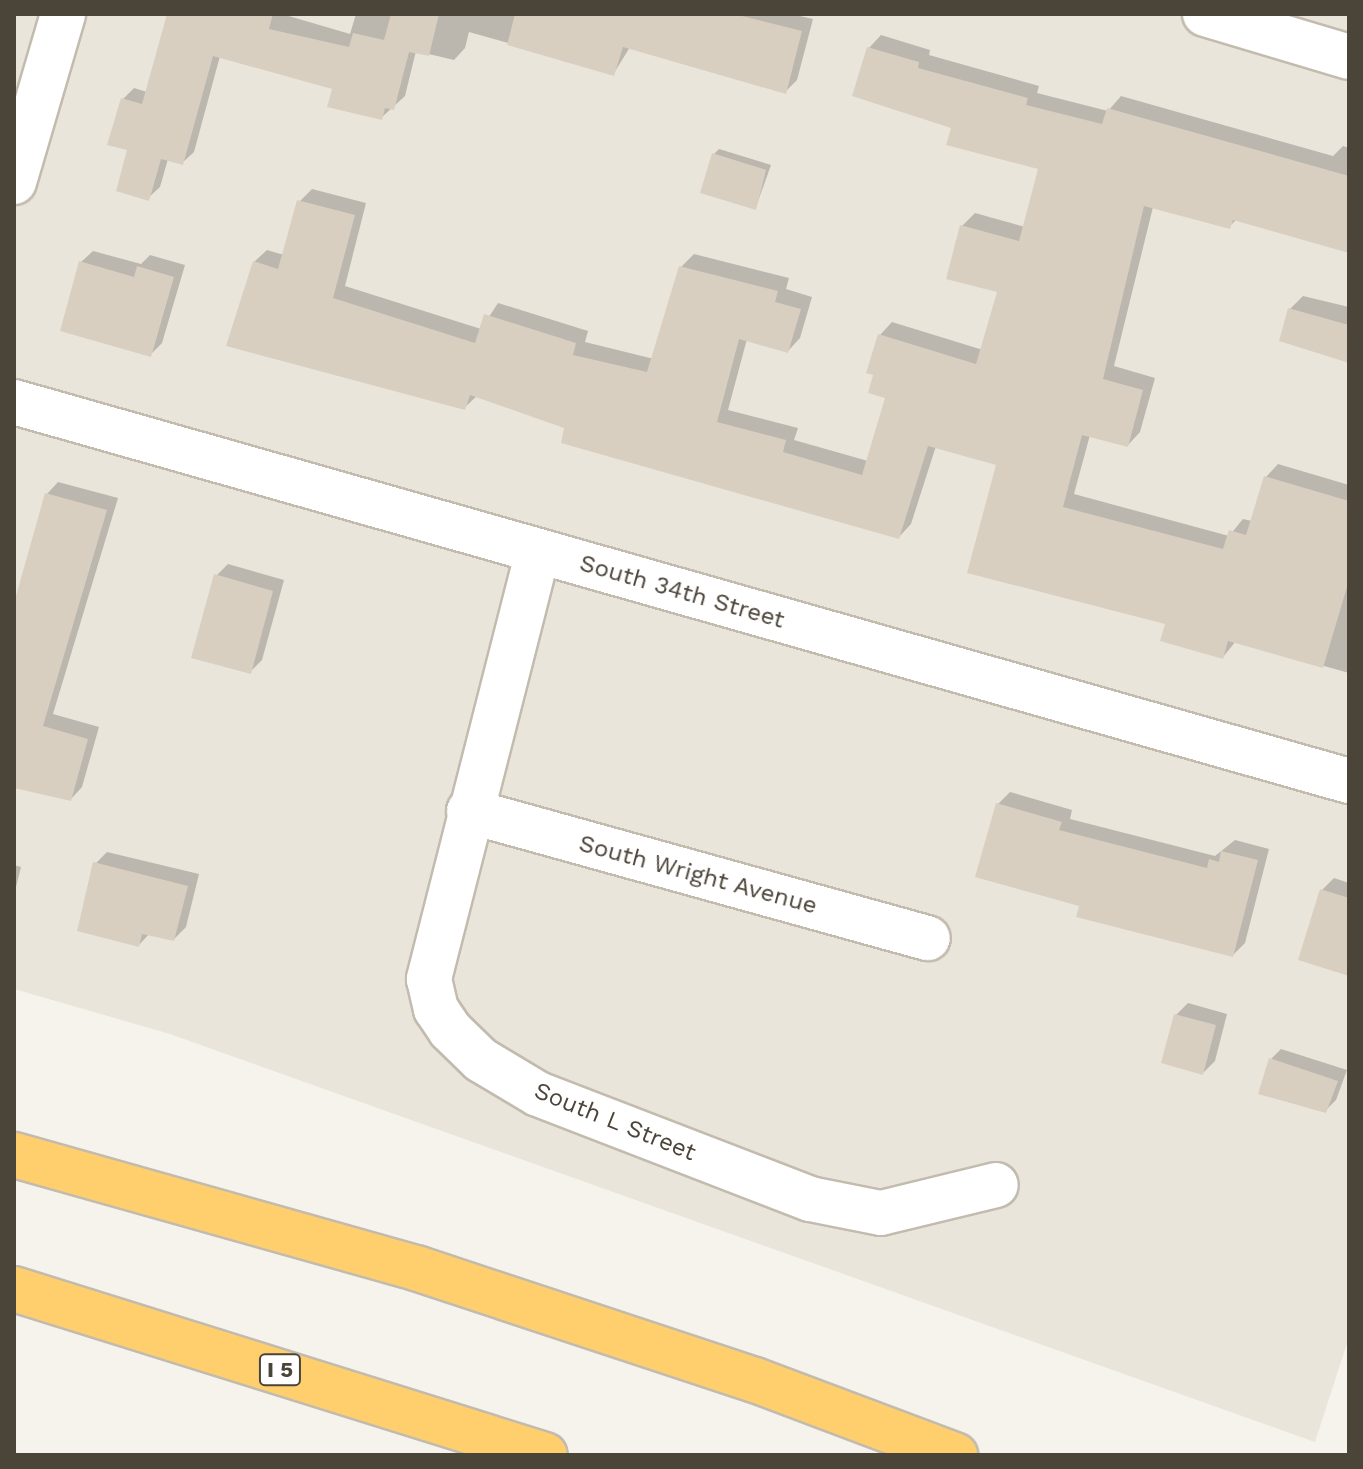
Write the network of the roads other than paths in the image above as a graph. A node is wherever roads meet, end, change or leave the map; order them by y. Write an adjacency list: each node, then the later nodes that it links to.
1 (63, 14): 4 (street)
2 (1205, 14): 3 (street)
3 (1349, 57)
4 (14, 182)
5 (14, 402): 6 (street, South 34th Street)
6 (538, 551): 7 (street, South 34th Street); 8 (street, South L Street)
7 (1349, 781)
8 (469, 811): 9 (street, South Wright Avenue); 11 (street, South L Street)
9 (928, 938)
10 (14, 1155): 14 (highway)
11 (996, 1185)
12 (14, 1289): 13 (highway, I 5)
13 (545, 1455)
14 (955, 1455)

